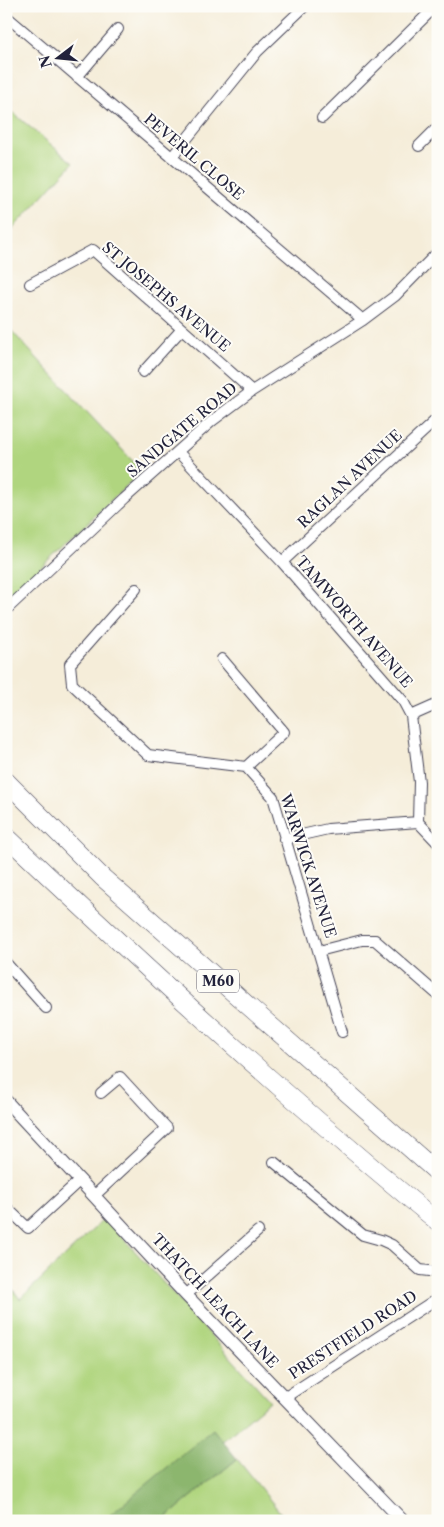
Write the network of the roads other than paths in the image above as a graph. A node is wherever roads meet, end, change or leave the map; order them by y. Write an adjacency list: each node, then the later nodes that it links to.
1 (305, 6): 9 (street)
2 (436, 6): 6 (street)
3 (6, 16): 5 (street, PEVERIL CLOSE)
4 (118, 29): 5 (street)
5 (77, 77): 9 (street, PEVERIL CLOSE)
6 (322, 118)
7 (438, 127): 8 (street)
8 (418, 146)
9 (172, 157): 12 (street, PEVERIL CLOSE)
10 (438, 252): 12 (street, SANDGATE ROAD)
11 (30, 284): 13 (street, ST JOSEPHS AVENUE)
12 (363, 320): 15 (street, SANDGATE ROAD)
13 (182, 329): 14 (street); 15 (street, ST JOSEPHS AVENUE)
14 (143, 372)
15 (252, 391): 17 (street, SANDGATE ROAD)
16 (438, 418): 18 (street, RAGLAN AVENUE)
17 (178, 452): 18 (street, TAMWORTH AVENUE); 20 (street, SANDGATE ROAD)
18 (282, 562): 23 (street, TAMWORTH AVENUE)
19 (136, 589): 24 (street)
20 (6, 610)
21 (222, 659): 24 (street)
22 (438, 704): 23 (street)
23 (410, 716): 26 (street, TAMWORTH AVENUE)
24 (246, 767): 28 (street, WARWICK AVENUE)
25 (6, 780): 38 (highway, M60)
26 (418, 822): 28 (street); 29 (street)
27 (6, 836): 42 (highway, M60)
28 (284, 839): 30 (street, WARWICK AVENUE)
29 (438, 843)
30 (319, 951): 32 (street); 34 (street, WARWICK AVENUE)
31 (6, 963): 33 (street)
32 (438, 995)
33 (46, 1008)
34 (342, 1032)
35 (101, 1093): 40 (street)
36 (6, 1101): 39 (street, THATCH LEACH LANE)
37 (274, 1162): 44 (street)
38 (438, 1173)
39 (80, 1180): 40 (street, THATCH LEACH LANE); 41 (street)
40 (95, 1195): 45 (street, THATCH LEACH LANE)
41 (6, 1207)
42 (438, 1222)
43 (258, 1231): 45 (street)
44 (438, 1272)
45 (186, 1295): 47 (street, THATCH LEACH LANE)
46 (438, 1298): 47 (street, PRESTFIELD ROAD)
47 (284, 1398): 48 (street, THATCH LEACH LANE)
48 (403, 1521)

